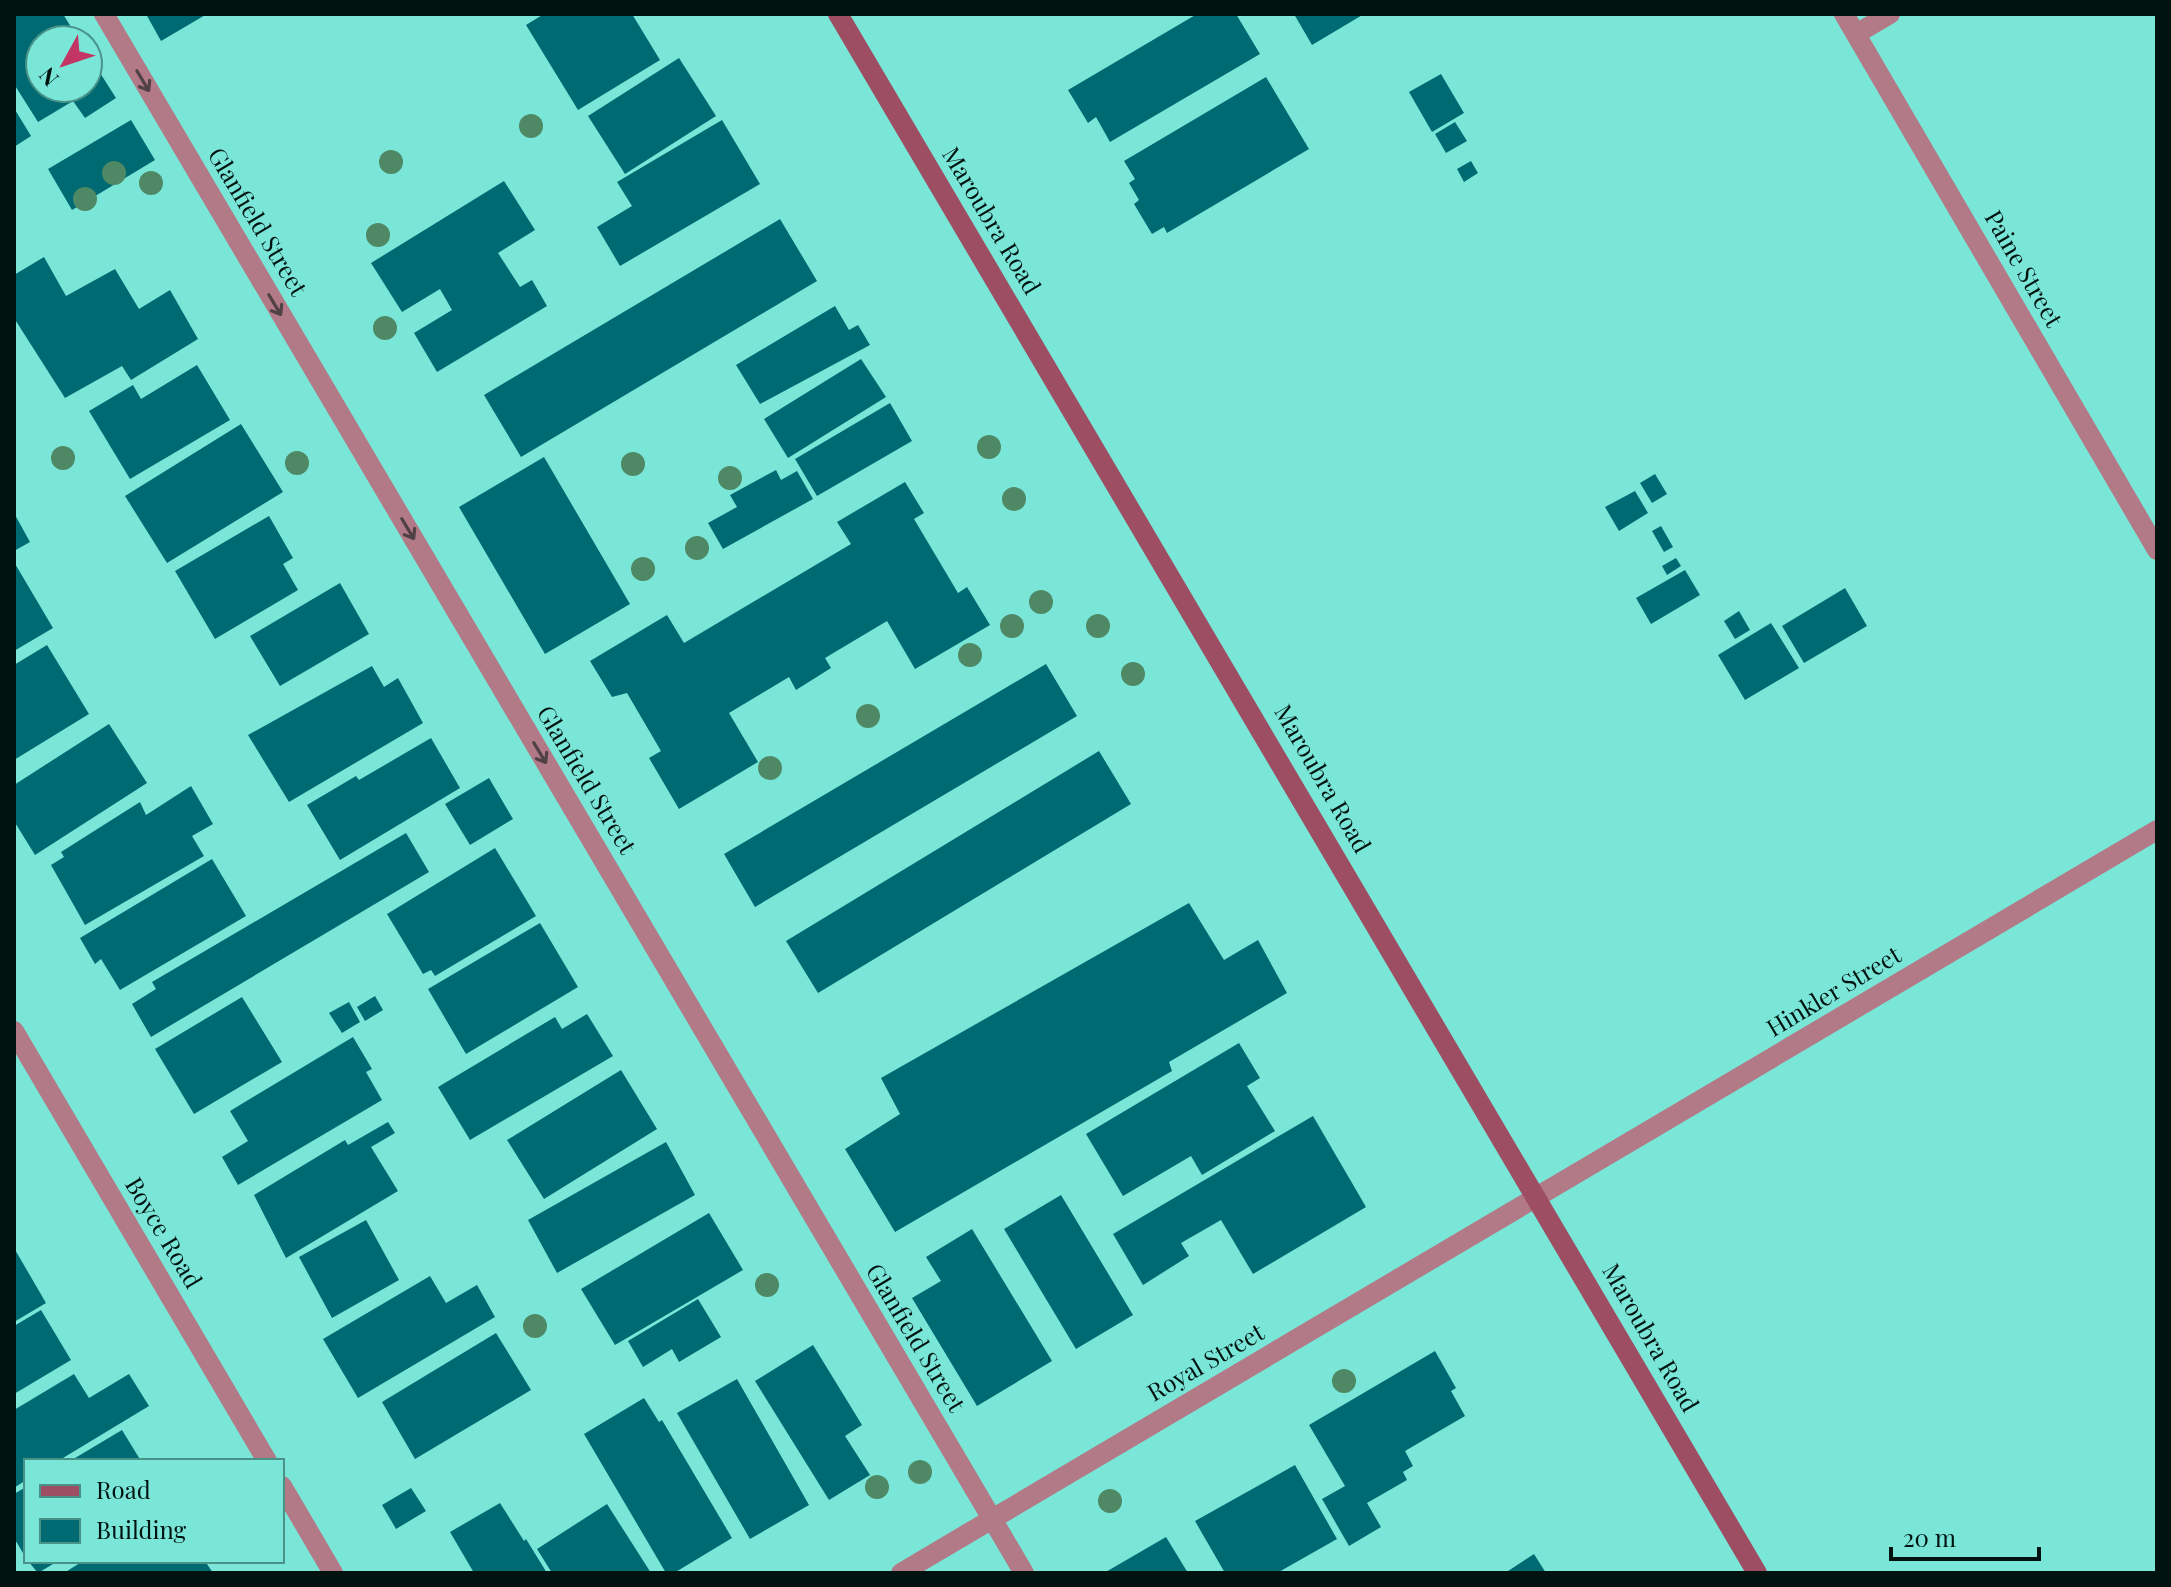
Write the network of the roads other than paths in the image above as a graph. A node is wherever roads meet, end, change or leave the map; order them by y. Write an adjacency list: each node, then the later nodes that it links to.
1 (104, 14): 12 (street, Glanfield Street, one-way to 12)
2 (838, 14): 9 (main road, Maroubra Road)
3 (1844, 14): 5 (street, Paine Street)
4 (1890, 14): 5 (street)
5 (1856, 34): 6 (street, Paine Street)
6 (2157, 550)
7 (2157, 830): 9 (street, Hinkler Street)
8 (14, 1031): 10 (street, Boyce Road)
9 (1539, 1198): 12 (street, Royal Street); 16 (main road, Maroubra Road)
10 (266, 1459)
11 (284, 1489): 13 (street)
12 (992, 1519): 14 (street, Royal Street); 15 (street, Glanfield Street)
13 (333, 1573)
14 (901, 1573)
15 (1024, 1573)
16 (1757, 1573)

